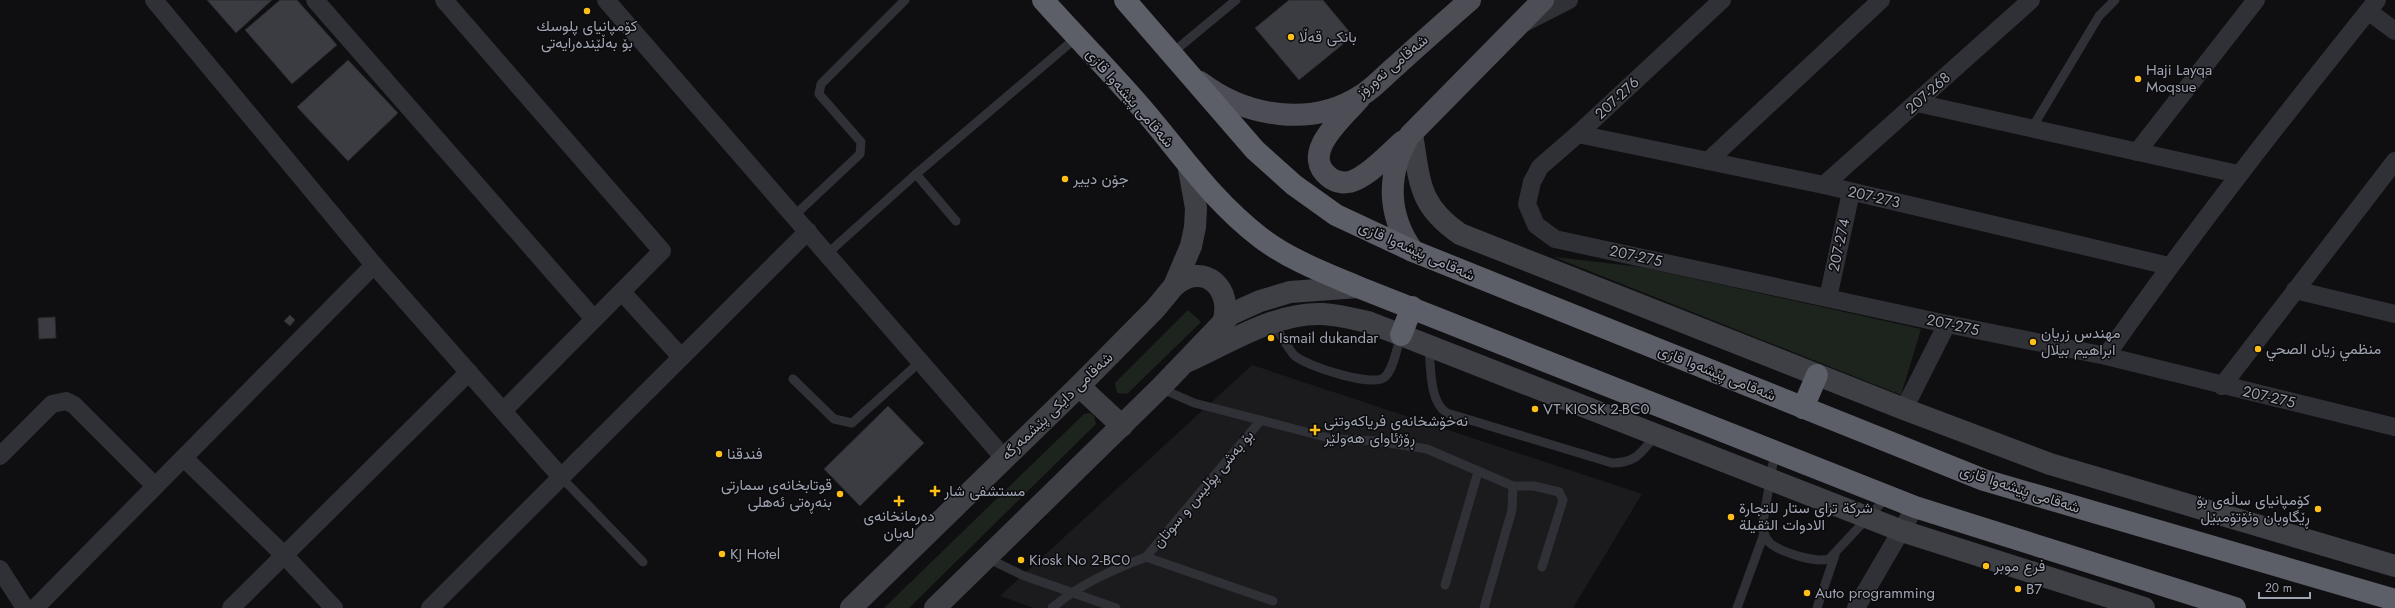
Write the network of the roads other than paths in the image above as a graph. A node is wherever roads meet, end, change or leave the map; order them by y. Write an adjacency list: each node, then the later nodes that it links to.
1 (154, 0): 42 (street)
2 (315, 0): 51 (street)
3 (444, 0): 47 (street)
4 (606, 0): 37 (street)
5 (905, 0): 37 (lane)
6 (1043, 0): 20 (highway, شەقامی پێشەوا قازی)
7 (1124, 0): 21 (highway, شەقامی پێشەوا قازی)
8 (1236, 0): 21 (lane)
9 (1470, 0): 23 (main road, شەقامی نەورۆز)
10 (1543, 0): 18 (main road)
11 (1569, 0): 18 (street)
12 (1722, 0): 26 (street, 207-276)
13 (1881, 0): 29 (street)
14 (2115, 0): 25 (lane)
15 (2256, 0): 28 (street)
16 (2027, 1): 24 (street, 207-268)
17 (2372, 5): 19 (street); 33 (street)
18 (1516, 26): 27 (main road)
19 (2395, 32)
20 (1077, 37): 31 (highway, شەقامی پێشەوا قازی); 32 (lane)
21 (1172, 53): 22 (highway, شەقامی پێشەوا قازی)
22 (1194, 78): 23 (main road, شەقامی نەورۆز); 40 (highway, شەقامی پێشەوا قازی)
23 (1363, 95): 27 (main road)
24 (1917, 102): 25 (street); 34 (street, 207-268)
25 (2032, 128): 28 (street)
26 (1578, 134): 29 (street, 207-273); 36 (street, 207-276)
27 (1411, 135): 40 (main road); 62 (main road)
28 (2137, 152): 33 (street)
29 (1708, 161): 34 (street, 207-273)
30 (2395, 161): 46 (street)
31 (1190, 169): 44 (main road, شەقامی دایکی پێشمەرگە); 45 (highway, شەقامی پێشەوا قازی)
32 (916, 174): 38 (lane); 41 (lane)
33 (2238, 174): 43 (street)
34 (1824, 185): 35 (street, 207-273)
35 (1851, 192): 43 (street, 207-273); 48 (street, 207-274)
36 (1527, 204): 48 (street, 207-275)
37 (795, 215): 39 (street)
38 (956, 221)
39 (808, 231): 41 (street); 58 (street)
40 (1413, 251): 67 (highway, شەقامی پێشەوا قازی)
41 (828, 253): 59 (street)
42 (374, 265): 61 (street); 76 (street)
43 (2169, 266): 57 (street)
44 (1174, 286): 53 (main road); 64 (main road, شەقامی دایکی پێشمەرگە)
45 (1358, 287): 49 (highway, شەقامی پێشەوا قازی); 53 (main road)
46 (2295, 290): 50 (street); 65 (street)
47 (622, 292): 51 (street); 58 (street)
48 (1828, 298): 54 (street, 207-275)
49 (1412, 307): 55 (highway); 74 (highway, شەقامی پێشەوا قازی)
50 (2395, 314)
51 (594, 318): 69 (street)
52 (1272, 322): 55 (main road); 55 (lane); 60 (main road)
53 (1223, 323): 60 (main road)
54 (1947, 324): 57 (street, 207-275); 68 (street)
55 (1401, 335): 56 (main road)
56 (1429, 346): 73 (main road); 73 (lane)
57 (2106, 356): 65 (street, 207-275)
58 (681, 357): 79 (street)
59 (921, 361): 63 (lane); 77 (street)
60 (1186, 362): 66 (main road)
61 (469, 372): 69 (street); 89 (street)
62 (1817, 375): 67 (highway); 68 (main road)
63 (793, 379)
64 (1079, 386): 71 (main road); 77 (main road, شەقامی دایکی پێشمەرگە)
65 (2222, 386): 72 (street, 207-275)
66 (1160, 388): 70 (lane); 71 (main road)
67 (1803, 408): 98 (highway, شەقامی پێشەوا قازی)
68 (1904, 410): 93 (main road)
69 (503, 411): 79 (street)
70 (1260, 420): 78 (lane); 90 (lane, بۆ بەشی پۆلیس و سوتان)
71 (1122, 426): 91 (main road)
72 (2395, 427)
73 (1657, 434): 80 (main road)
74 (1775, 451): 80 (lane); 83 (highway, شەقامی پێشەوا قازی)
75 (0, 456): 81 (street)
76 (184, 458): 81 (street); 89 (street)
77 (1004, 458): 105 (main road, شەقامی دایکی پێشمەرگە)
78 (1478, 472): 82 (lane); 96 (lane)
79 (561, 477): 92 (lane); 104 (street)
80 (1770, 478): 85 (main road); 87 (lane)
81 (155, 486): 101 (street)
82 (1513, 486): 94 (lane); 109 (lane)
83 (1888, 496): 84 (highway, شەقامی پێشەوا قازی); 85 (lane)
84 (1916, 507): 86 (street); 114 (highway, شەقامی پێشەوا قازی)
85 (1869, 517): 86 (main road); 88 (lane)
86 (1902, 530): 112 (street); 113 (main road)
87 (1764, 534): 88 (lane); 110 (lane)
88 (1835, 555): 111 (lane)
89 (285, 556): 102 (street); 103 (street)
90 (1146, 557): 97 (lane); 99 (lane)
91 (986, 558): 97 (lane); 106 (main road)
92 (643, 562)
93 (2395, 566)
94 (1542, 567)
95 (0, 569): 100 (street)
96 (1445, 585)
97 (1071, 592): 107 (lane); 108 (lane)
98 (2395, 600)
99 (1273, 601)
100 (24, 608)
101 (35, 608)
102 (231, 608)
103 (334, 608)
104 (430, 608)
105 (851, 608)
106 (935, 608)
107 (1052, 608)
108 (1116, 608)
109 (1484, 608)
110 (1737, 608)
111 (1817, 608)
112 (1856, 608)
113 (2144, 608)
114 (2235, 608)

